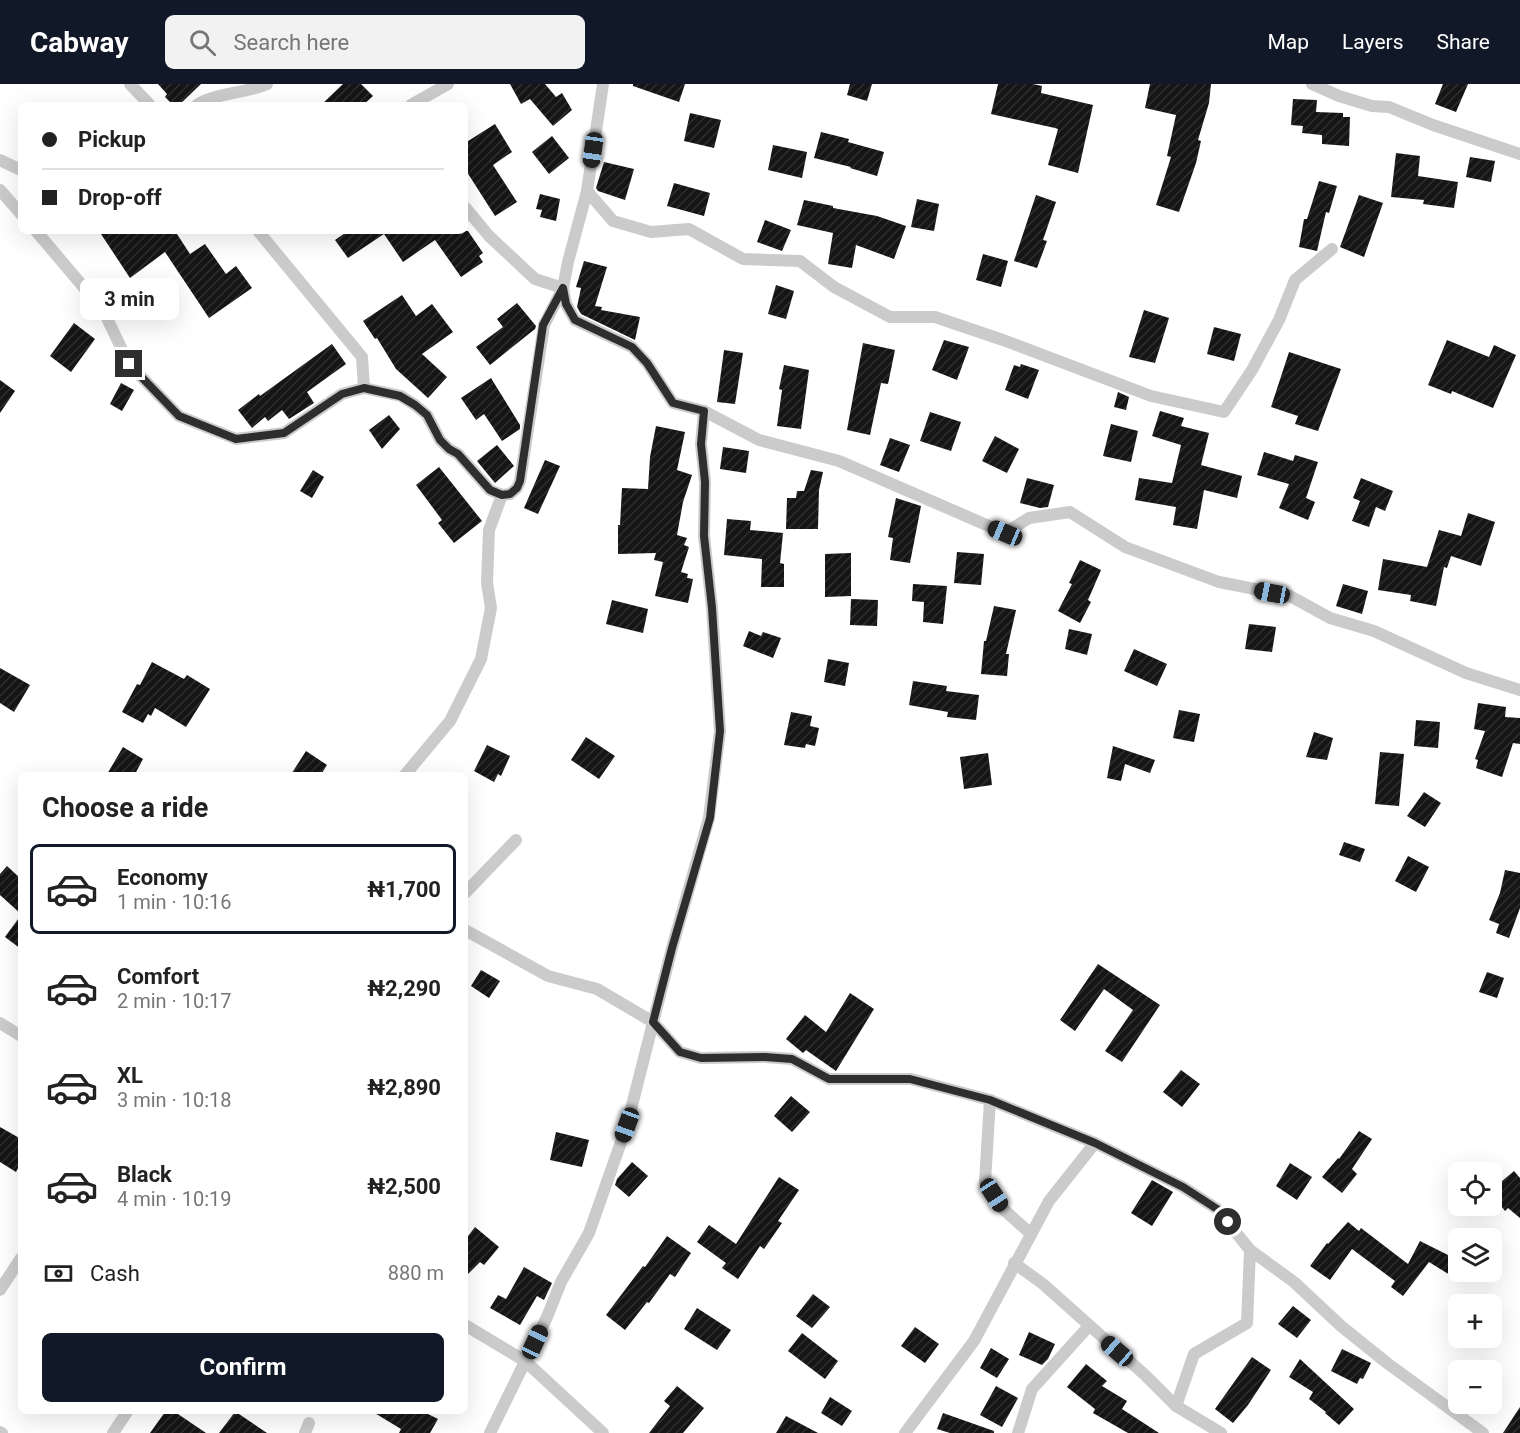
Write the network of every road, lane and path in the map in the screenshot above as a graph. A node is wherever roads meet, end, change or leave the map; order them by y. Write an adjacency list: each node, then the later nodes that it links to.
1 (130, 84): 6 (street)
2 (267, 84): 7 (street)
3 (448, 84): 8 (street)
4 (603, 84): 13 (street)
5 (1312, 84): 9 (street)
6 (147, 102)
7 (200, 102)
8 (416, 102)
9 (1520, 154)
10 (0, 160): 11 (street)
11 (18, 169)
12 (0, 190): 14 (street)
13 (587, 191): 18 (street); 19 (street)
14 (18, 211)
15 (468, 211): 19 (street)
16 (39, 234): 20 (street)
17 (260, 234): 20 (street)
18 (1332, 249)
19 (563, 288): 21 (street); 22 (street)
20 (364, 388): 22 (street)
21 (704, 411): 23 (street); 28 (street)
22 (502, 495): 24 (street)
23 (1520, 690)
24 (407, 772)
25 (516, 840): 26 (street)
26 (468, 890)
27 (468, 932): 28 (street)
28 (653, 1022): 31 (street); 40 (street)
29 (0, 1023): 30 (street)
30 (18, 1034)
31 (990, 1100): 32 (street); 33 (street)
32 (1095, 1143): 33 (street); 34 (street)
33 (1031, 1234): 36 (street)
34 (1250, 1250): 41 (street); 49 (street)
35 (18, 1263): 37 (street)
36 (1014, 1263): 38 (street); 46 (street)
37 (0, 1290)
38 (1089, 1326): 41 (street); 47 (street)
39 (468, 1327): 40 (street)
40 (525, 1361): 44 (street); 45 (street)
41 (1176, 1406): 48 (street)
42 (126, 1414): 43 (street)
43 (113, 1433)
44 (490, 1433)
45 (603, 1433)
46 (905, 1433)
47 (1017, 1433)
48 (1221, 1433)
49 (1482, 1433)

